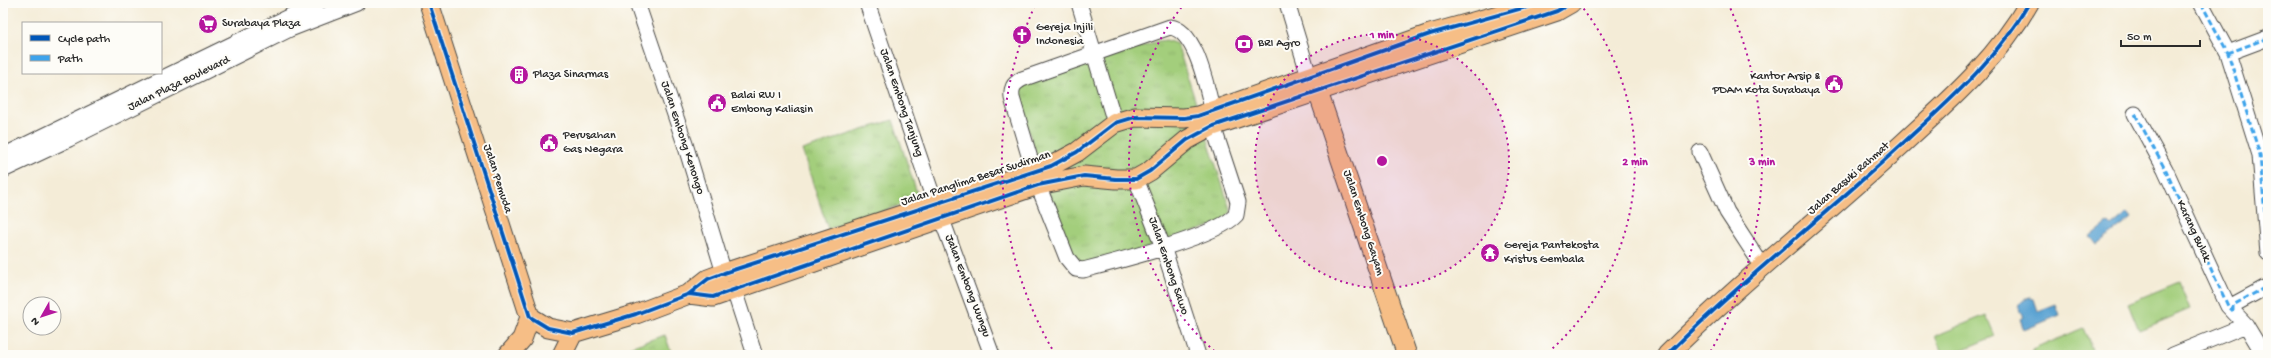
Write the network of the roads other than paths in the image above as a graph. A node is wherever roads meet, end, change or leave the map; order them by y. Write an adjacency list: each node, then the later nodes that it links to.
1 (317, 3): 15 (street, Jalan Plaza Boulevard)
2 (357, 3): 15 (street, Jalan Plaza Boulevard)
3 (429, 3): 36 (main road, Jalan Pemuda)
4 (637, 3): 31 (street, Jalan Embong Kenongo)
5 (867, 3): 27 (street, Jalan Embong Tanjung)
6 (1079, 3): 14 (street)
7 (1286, 3): 16 (street)
8 (1541, 3): 16 (main road, Jalan Panglima Besar Sudirman)
9 (1571, 3): 16 (main road, Jalan Panglima Besar Sudirman)
10 (2029, 3): 30 (main road, Jalan Basuki Rahmat)
11 (2201, 3): 13 (street)
12 (2268, 38): 13 (street)
13 (2228, 53): 22 (street)
14 (1095, 55): 18 (street); 19 (street); 25 (street)
15 (193, 72): 20 (street, Jalan Plaza Boulevard)
16 (1314, 84): 18 (main road, Jalan Panglima Besar Sudirman); 45 (main road, Jalan Embong Gayam)
17 (2135, 114): 35 (street, Karang Bulak)
18 (1213, 119): 19 (main road, Jalan Panglima Besar Sudirman); 26 (main road, Jalan Panglima Besar Sudirman); 28 (street)
19 (1115, 123): 25 (main road, Jalan Panglima Besar Sudirman)
20 (70, 132): 23 (street, Jalan Plaza Boulevard); 24 (street, Jalan Plaza Boulevard)
21 (1700, 152): 30 (street)
22 (2264, 154): 29 (street)
23 (3, 156)
24 (3, 170)
25 (1036, 178): 26 (main road, Jalan Panglima Besar Sudirman); 27 (main road, Jalan Panglima Besar Sudirman); 28 (street)
26 (1136, 179): 28 (street, Jalan Embong Sawo)
27 (938, 210): 31 (main road, Jalan Panglima Besar Sudirman); 33 (main road, Jalan Panglima Besar Sudirman); 43 (street, Jalan Embong Wungu)
28 (1163, 247): 44 (street, Jalan Embong Sawo)
29 (2268, 253)
30 (1763, 267): 46 (main road, Jalan Basuki Rahmat)
31 (724, 273): 34 (main road, Jalan Panglima Besar Sudirman)
32 (2268, 286): 35 (street)
33 (734, 290): 34 (main road, Jalan Panglima Besar Sudirman); 42 (street)
34 (689, 294): 38 (main road, Jalan Panglima Besar Sudirman)
35 (2233, 311): 37 (street, Karang Bulak)
36 (530, 317): 38 (main road); 40 (main road)
37 (2246, 324): 39 (street, Karang Bulak); 47 (street)
38 (574, 333): 41 (main road)
39 (2264, 351)
40 (508, 355)
41 (562, 355)
42 (755, 355)
43 (992, 355)
44 (1198, 355)
45 (1407, 355)
46 (1667, 355)
47 (2173, 355)

